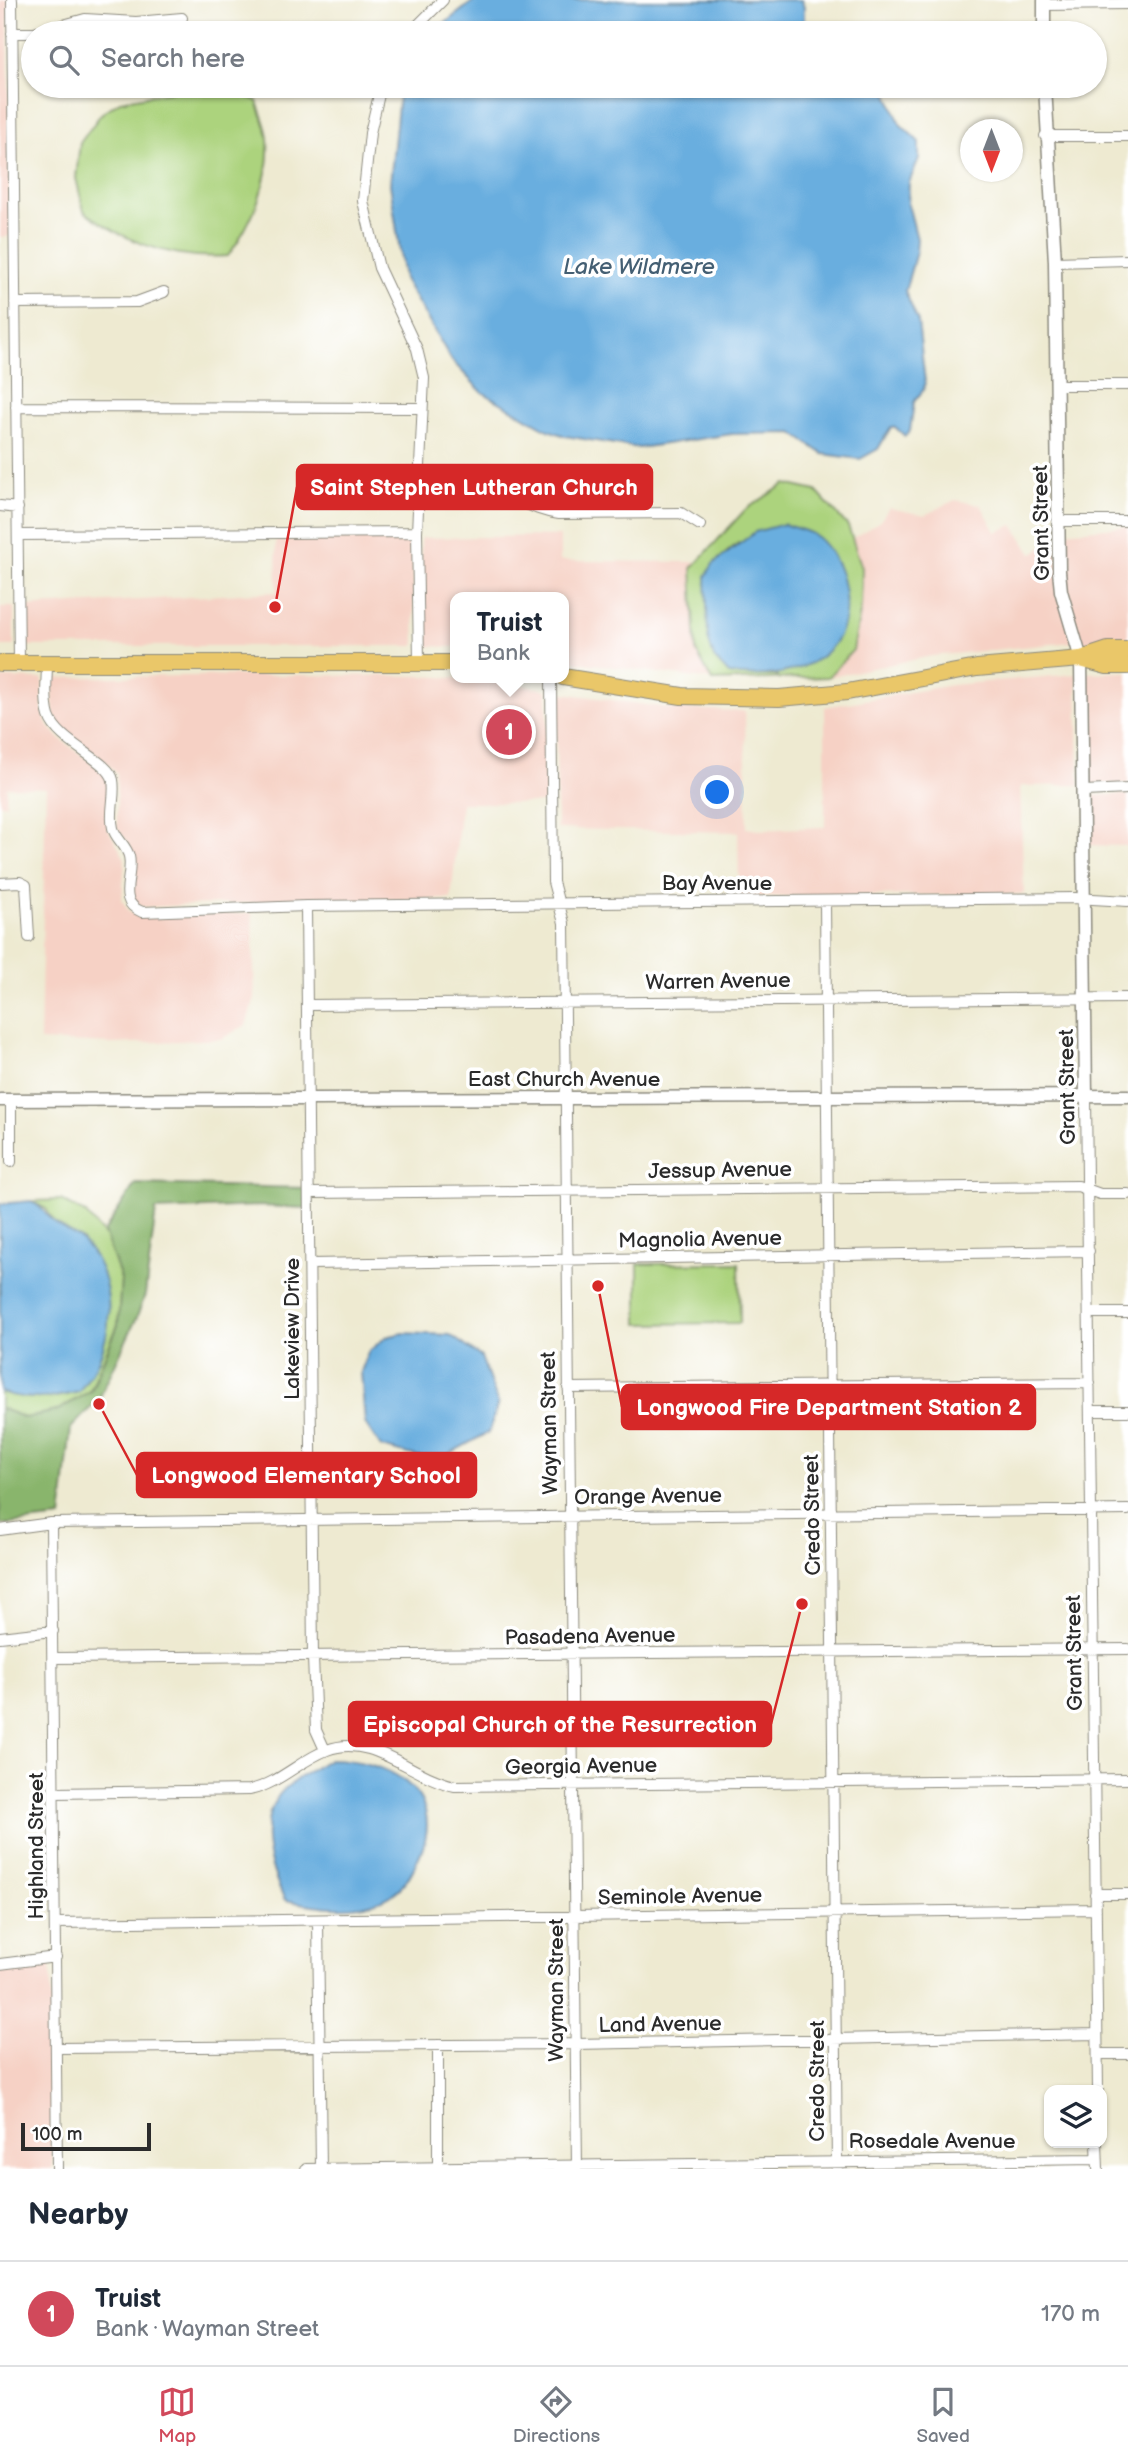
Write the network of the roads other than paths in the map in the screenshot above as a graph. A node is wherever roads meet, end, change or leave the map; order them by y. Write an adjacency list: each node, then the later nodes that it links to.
1 (12, 0): 11 (street)
2 (443, 0): 9 (street)
3 (1044, 2): 4 (street); 10 (street)
4 (1128, 4)
5 (181, 18): 8 (street)
6 (78, 21): 7 (street)
7 (118, 21)
8 (146, 21)
9 (422, 21)
10 (1044, 21)
11 (12, 33): 12 (street); 20 (street)
12 (21, 33)
13 (378, 98): 24 (street)
14 (1045, 98): 15 (street, Grant Street)
15 (1045, 136): 16 (street); 18 (street, Grant Street)
16 (1128, 136)
17 (1128, 260): 18 (street)
18 (1055, 262): 21 (street, Grant Street)
19 (164, 292): 20 (street)
20 (15, 303): 23 (street)
21 (1057, 385): 22 (street); 28 (street, Grant Street)
22 (1128, 385)
23 (16, 407): 24 (street); 27 (street)
24 (422, 408): 25 (street)
25 (421, 490): 30 (street); 31 (street)
26 (0, 506): 27 (street)
27 (18, 508): 32 (street)
28 (1059, 521): 29 (street); 34 (street, Grant Street)
29 (1128, 521)
30 (700, 525)
31 (416, 532): 32 (street); 35 (street)
32 (18, 535): 37 (street)
33 (1128, 650): 34 (main road)
34 (1081, 659): 40 (main road); 41 (main road); 44 (street, Grant Street)
35 (419, 662): 38 (main road); 39 (main road)
36 (0, 663): 37 (main road)
37 (19, 663): 38 (main road)
38 (47, 663): 50 (street, Bay Avenue)
39 (450, 663)
40 (1128, 666)
41 (569, 678)
42 (551, 683): 49 (street, Wayman Street)
43 (1128, 789): 44 (street)
44 (1084, 791): 46 (street, Grant Street)
45 (0, 883): 51 (street)
46 (1084, 900): 47 (street, Bay Avenue); 48 (street, Bay Avenue); 52 (street, Grant Street)
47 (1128, 901)
48 (825, 902): 49 (street, Bay Avenue); 54 (street, Credo Street)
49 (558, 904): 50 (street, Bay Avenue); 55 (street, Wayman Street)
50 (306, 906): 56 (street, Lakeview Drive)
51 (29, 937)
52 (1086, 998): 53 (street, Warren Avenue); 54 (street, Warren Avenue); 58 (street, Grant Street)
53 (1128, 998)
54 (825, 1000): 55 (street, Warren Avenue); 60 (street, Credo Street)
55 (565, 1002): 56 (street, Warren Avenue); 59 (street, Wayman Street)
56 (308, 1005): 62 (street, Lakeview Drive)
57 (1128, 1096): 58 (street, East Church Avenue)
58 (1086, 1097): 60 (street, East Church Avenue); 66 (street, Grant Street)
59 (565, 1098): 60 (street, East Church Avenue); 62 (street, East Church Avenue); 65 (street, Wayman Street)
60 (827, 1098): 64 (street, Credo Street)
61 (5, 1101): 62 (street, East Church Avenue); 63 (street)
62 (309, 1101): 67 (street, Lakeview Drive)
63 (11, 1162)
64 (828, 1188): 65 (street, Jessup Avenue); 66 (street, Jessup Avenue); 70 (street, Credo Street)
65 (566, 1190): 67 (street, Jessup Avenue); 71 (street, Wayman Street)
66 (1088, 1190): 68 (street, Jessup Avenue); 69 (street, Grant Street)
67 (310, 1193): 72 (street, Lakeview Drive)
68 (1128, 1194)
69 (1089, 1251): 70 (street, Magnolia Avenue); 73 (street, Grant Street)
70 (829, 1257): 71 (street, Magnolia Avenue); 76 (street, Credo Street)
71 (566, 1259): 72 (street, Magnolia Avenue); 77 (street, Wayman Street)
72 (311, 1264): 84 (street, Lakeview Drive)
73 (1089, 1313): 74 (street); 75 (street, Grant Street)
74 (1128, 1313)
75 (1090, 1384): 76 (street); 78 (street, Grant Street)
76 (830, 1385): 77 (street); 82 (street, Credo Street)
77 (568, 1388): 83 (street, Wayman Street)
78 (1090, 1411): 79 (street); 80 (street, Grant Street)
79 (1128, 1411)
80 (1092, 1510): 81 (street, Orange Avenue); 82 (street, Orange Avenue); 89 (street, Grant Street)
81 (1128, 1510)
82 (831, 1513): 83 (street, Orange Avenue); 91 (street, Credo Street)
83 (569, 1516): 84 (street, Orange Avenue); 92 (street, Wayman Street)
84 (312, 1520): 85 (street, Orange Avenue); 94 (street, Lakeview Drive)
85 (51, 1523): 86 (street, Orange Avenue); 87 (street, Highland Street)
86 (0, 1530)
87 (53, 1631): 88 (street); 93 (street, Highland Street)
88 (0, 1637)
89 (1093, 1649): 90 (street, Pasadena Avenue); 91 (street, Pasadena Avenue); 97 (street, Grant Street)
90 (1128, 1649)
91 (832, 1653): 92 (street, Pasadena Avenue); 98 (street, Credo Street)
92 (572, 1655): 94 (street, Pasadena Avenue); 99 (street, Wayman Street)
93 (53, 1658): 94 (street, Pasadena Avenue); 100 (street, Highland Street)
94 (313, 1658): 95 (street, Lakeview Drive)
95 (325, 1750): 99 (street, Georgia Avenue); 100 (street, Georgia Avenue)
96 (1128, 1779): 97 (street, Georgia Avenue)
97 (1095, 1780): 98 (street, Georgia Avenue); 101 (street, Grant Street)
98 (834, 1783): 99 (street, Georgia Avenue); 104 (street, Credo Street)
99 (573, 1785): 105 (street, Wayman Street)
100 (55, 1793): 107 (street, Highland Street)
101 (1096, 1894): 102 (street); 103 (street, Grant Street)
102 (1128, 1894)
103 (1096, 1909): 104 (street, Seminole Avenue); 110 (street, Grant Street)
104 (835, 1913): 105 (street, Seminole Avenue); 111 (street, Credo Street)
105 (575, 1917): 106 (street, Seminole Avenue); 112 (street, Wayman Street)
106 (318, 1920): 107 (street, Seminole Avenue); 114 (street)
107 (56, 1923): 108 (street, Highland Street)
108 (56, 1957): 109 (street); 115 (street, Highland Street)
109 (0, 1964)
110 (1097, 2034): 111 (street, Land Avenue); 117 (street, Grant Street)
111 (836, 2040): 112 (street, Land Avenue); 120 (street, Credo Street)
112 (575, 2044): 113 (street, Land Avenue); 121 (street, Wayman Street)
113 (438, 2045): 114 (street, Land Avenue); 122 (street)
114 (320, 2046): 115 (street, Land Avenue); 125 (street)
115 (56, 2048): 123 (street, Highland Street)
116 (1128, 2053): 117 (street)
117 (1098, 2054): 118 (street, Grant Street)
118 (1098, 2085)
119 (1097, 2164): 120 (street, Rosedale Avenue)
120 (837, 2165): 121 (street, Rosedale Avenue)
121 (577, 2167): 122 (street, Rosedale Avenue)
122 (438, 2168): 125 (street, Rosedale Avenue)
123 (57, 2169)
124 (306, 2169): 125 (street, Rosedale Avenue)
125 (321, 2169)

